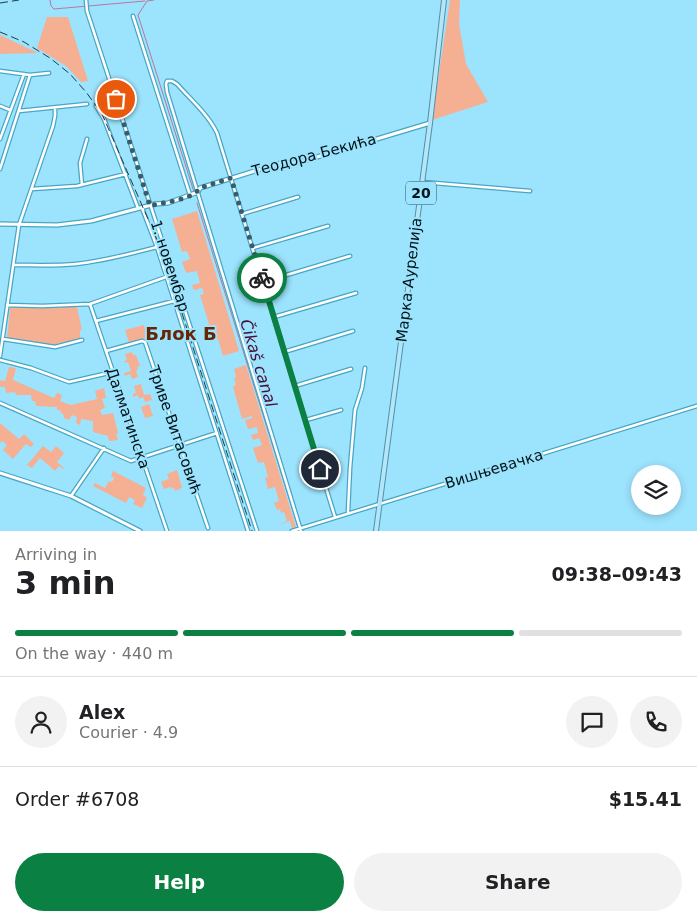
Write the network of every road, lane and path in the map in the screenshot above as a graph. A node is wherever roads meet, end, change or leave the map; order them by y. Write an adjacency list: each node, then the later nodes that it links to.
1 (86, 0): 27 (street, 1. новембар)
2 (444, 0): 14 (main road, Марка Аурелија / 20)
3 (133, 16): 25 (street)
4 (0, 71): 6 (street)
5 (49, 73): 7 (street)
6 (24, 74): 7 (street); 12 (street)
7 (30, 75): 13 (street)
8 (87, 104): 11 (street)
9 (0, 106): 12 (street)
10 (96, 106): 18 (street, 1. новембар)
11 (55, 108): 13 (street); 22 (street)
12 (10, 110): 16 (street)
13 (20, 112): 17 (street)
14 (430, 122): 19 (street, Теодора Бекића); 20 (main road, Марка Аурелија / 20)
15 (87, 138): 21 (street)
16 (0, 139)
17 (0, 169)
18 (126, 174): 21 (street); 28 (street, 1. новембар)
19 (231, 178): 24 (street, Теодора Бекића); 24 (street); 29 (street)
20 (422, 182): 23 (street); 68 (main road, Марка Аурелија / 20)
21 (82, 185): 22 (street)
22 (31, 189): 31 (street)
23 (530, 191)
24 (197, 192): 25 (street, Теодора Бекића); 72 (street)
25 (191, 195): 27 (street, Теодора Бекића)
26 (298, 197): 29 (street)
27 (150, 206): 28 (street, Теодора Бекића); 76 (street, 1. новембар)
28 (140, 208): 31 (street, Теодора Бекића); 33 (street, 1. новембар)
29 (242, 214): 34 (street)
30 (0, 224): 31 (street, Теодора Бекића)
31 (19, 225): 36 (street)
32 (328, 226): 34 (street)
33 (157, 247): 36 (street); 37 (street, 1. новембар)
34 (253, 248): 38 (street)
35 (350, 256): 38 (street)
36 (14, 265): 42 (street)
37 (166, 277): 40 (street, 1. новембар); 41 (street)
38 (263, 282): 43 (street)
39 (356, 293): 43 (street)
40 (174, 300): 44 (street); 62 (street, 1. новембар)
41 (90, 304): 42 (street); 44 (street, Далматинска)
42 (7, 305): 46 (street)
43 (274, 317): 51 (street)
44 (96, 321): 50 (street, Далматинска)
45 (0, 328): 46 (street)
46 (5, 328): 48 (street)
47 (353, 330): 51 (street)
48 (3, 339): 49 (street); 52 (street)
49 (82, 340)
50 (106, 351): 56 (street, Далматинска); 63 (street, Триве Витасовић)
51 (284, 352): 57 (street)
52 (0, 356)
53 (0, 360): 56 (street)
54 (365, 368): 69 (street)
55 (351, 369): 57 (street)
56 (113, 372): 65 (street, Далматинска)
57 (295, 386): 61 (street)
58 (0, 403): 64 (street)
59 (697, 406): 68 (street, Вишњевачка)
60 (341, 410): 61 (street)
61 (306, 420): 70 (street)
62 (217, 433): 63 (street); 75 (street, 1. новембар)
63 (181, 445): 65 (street); 71 (street, Триве Витасовић)
64 (104, 448): 65 (street); 67 (street)
65 (142, 458): 74 (street, Далматинска)
66 (0, 474): 67 (street)
67 (71, 496): 73 (street)
68 (380, 504): 69 (street, Вишњевачка); 78 (main road, Марка Аурелија / 20)
69 (348, 512): 70 (street, Вишњевачка)
70 (335, 517): 72 (street, Вишњевачка)
71 (208, 528)
72 (301, 530): 77 (street, Вишњевачка)
73 (140, 531)
74 (167, 531)
75 (248, 531)
76 (257, 531)
77 (292, 531)
78 (376, 531)

